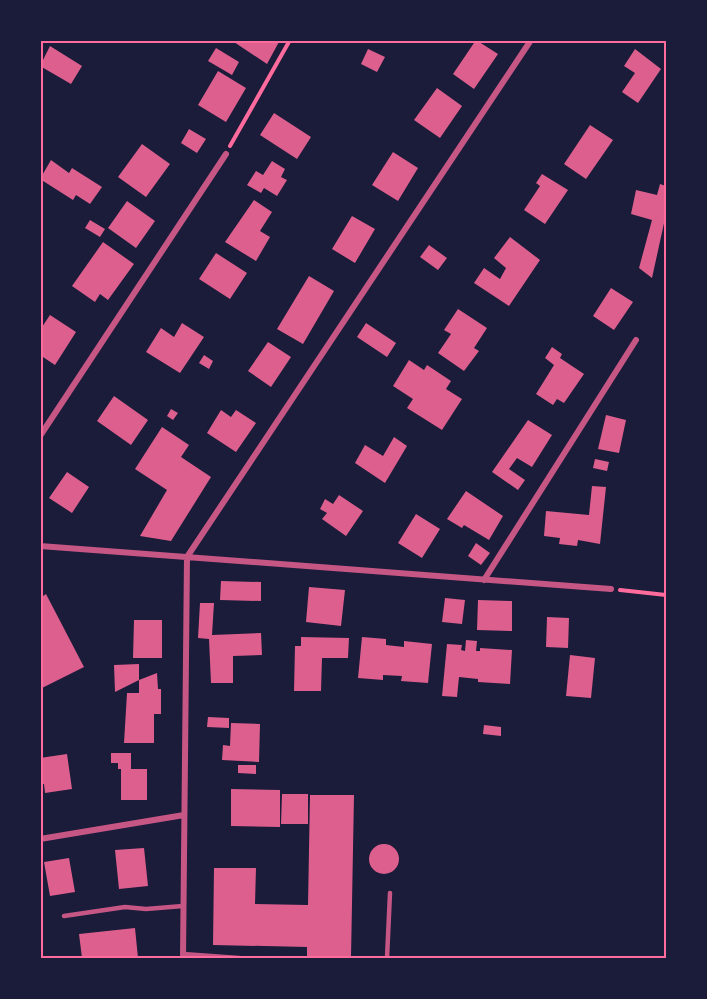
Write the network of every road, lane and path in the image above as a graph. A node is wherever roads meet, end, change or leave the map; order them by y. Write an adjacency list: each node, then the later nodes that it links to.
1 (290, 40): 3 (path)
2 (531, 40): 7 (street)
3 (226, 154): 5 (street)
4 (636, 340): 8 (street)
5 (40, 436)
6 (40, 546): 7 (street)
7 (187, 557): 8 (street); 11 (street)
8 (484, 580): 9 (street)
9 (610, 589): 10 (path)
10 (666, 595)
11 (184, 815): 12 (street); 14 (street)
12 (40, 839)
13 (390, 893): 18 (lane)
14 (183, 906): 15 (lane); 16 (street)
15 (64, 916)
16 (183, 956): 17 (lane)
17 (239, 958)
18 (387, 958)

